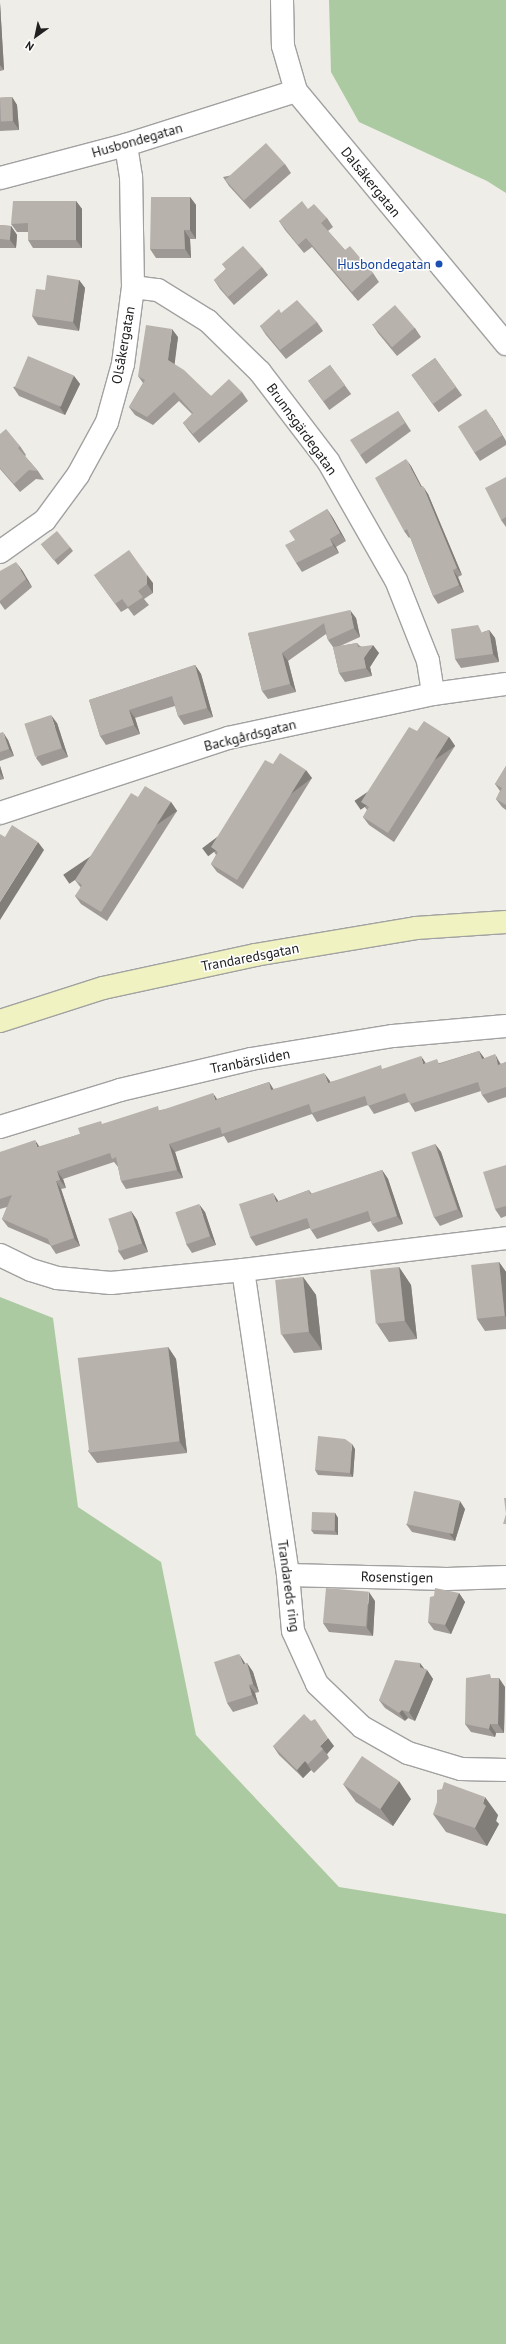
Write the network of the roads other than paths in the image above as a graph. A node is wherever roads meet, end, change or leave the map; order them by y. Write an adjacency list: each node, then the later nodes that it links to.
1 (282, 0): 2 (street, Dalsåkergatan)
2 (296, 90): 3 (street, Husbondegatan); 6 (street, Dalsåkergatan)
3 (126, 145): 4 (street, Husbondegatan); 5 (street, Olsåkergatan)
4 (0, 178)
5 (133, 287): 7 (street, Olsåkergatan); 9 (street, Brunnsgärdegatan)
6 (506, 344)
7 (0, 552)
8 (506, 684): 9 (street, Backgårdsgatan)
9 (433, 694): 10 (street, Backgårdsgatan)
10 (0, 813)
11 (506, 922): 12 (street, Trandaredsgatan)
12 (0, 1021)
13 (506, 1026): 14 (street, Tranbärsliden)
14 (0, 1127)
15 (506, 1238): 17 (street)
16 (0, 1255): 17 (street)
17 (243, 1270): 18 (street, Trandareds ring)
18 (288, 1575): 19 (street, Rosenstigen); 20 (street, Trandareds ring)
19 (506, 1577)
20 (506, 1770)

